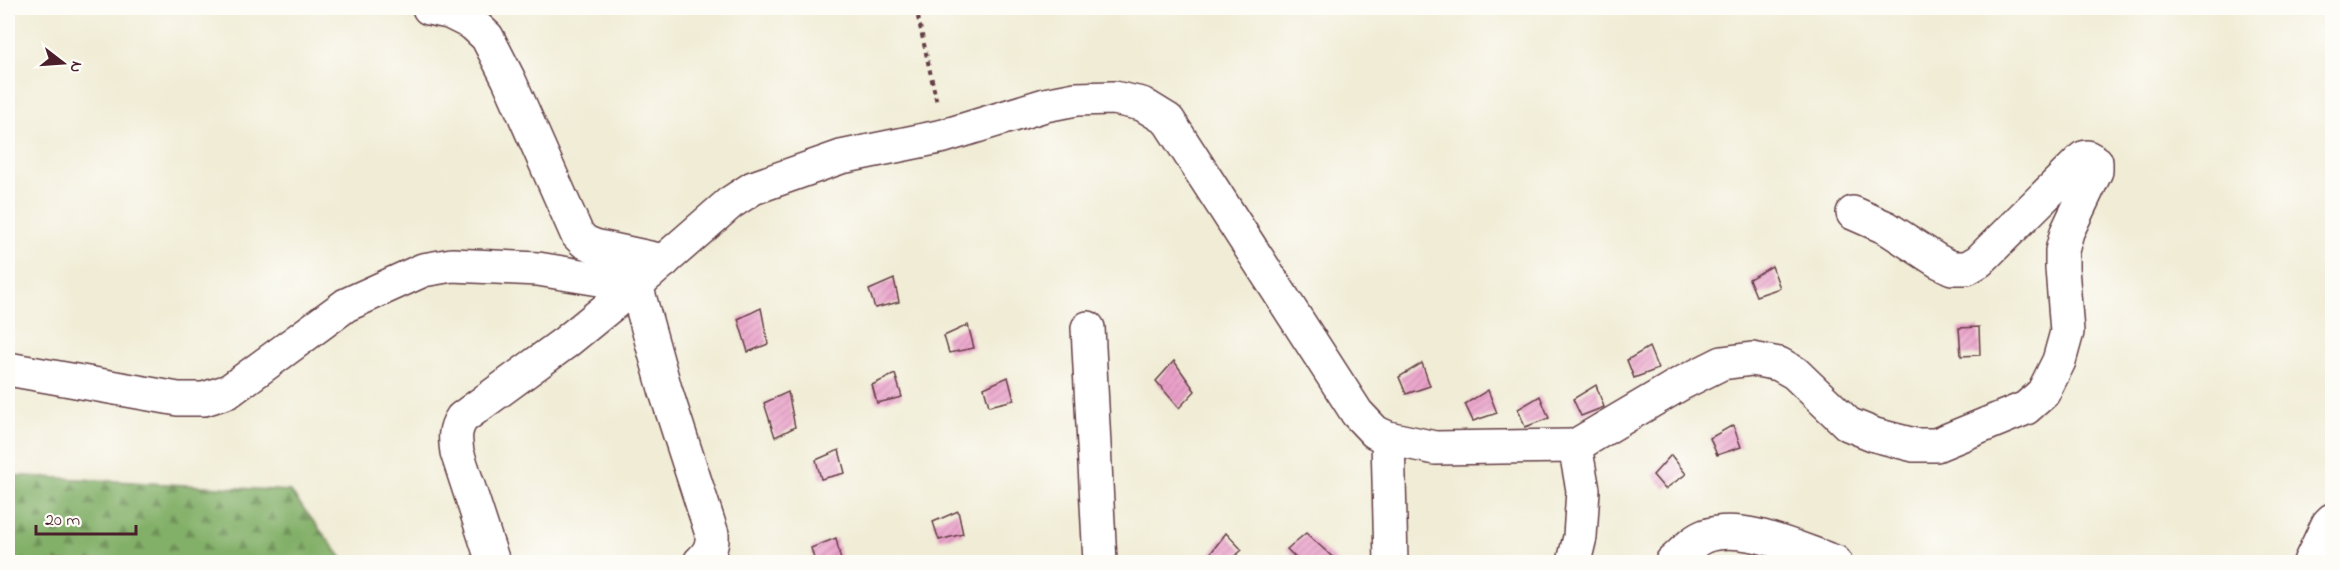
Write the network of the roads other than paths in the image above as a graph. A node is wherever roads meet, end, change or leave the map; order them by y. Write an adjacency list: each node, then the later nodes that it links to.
1 (429, 8): 3 (street)
2 (1853, 213): 8 (street)
3 (664, 261): 4 (street); 7 (street)
4 (636, 285): 6 (street); 10 (street); 11 (street)
5 (1088, 328): 12 (street)
6 (8, 369)
7 (1388, 438): 8 (street); 13 (street)
8 (1575, 446): 14 (street)
9 (2332, 520): 17 (street)
10 (493, 562)
11 (700, 562)
12 (1100, 562)
13 (1391, 562)
14 (1574, 562)
15 (1672, 562): 16 (street)
16 (1835, 562)
17 (2310, 562)

